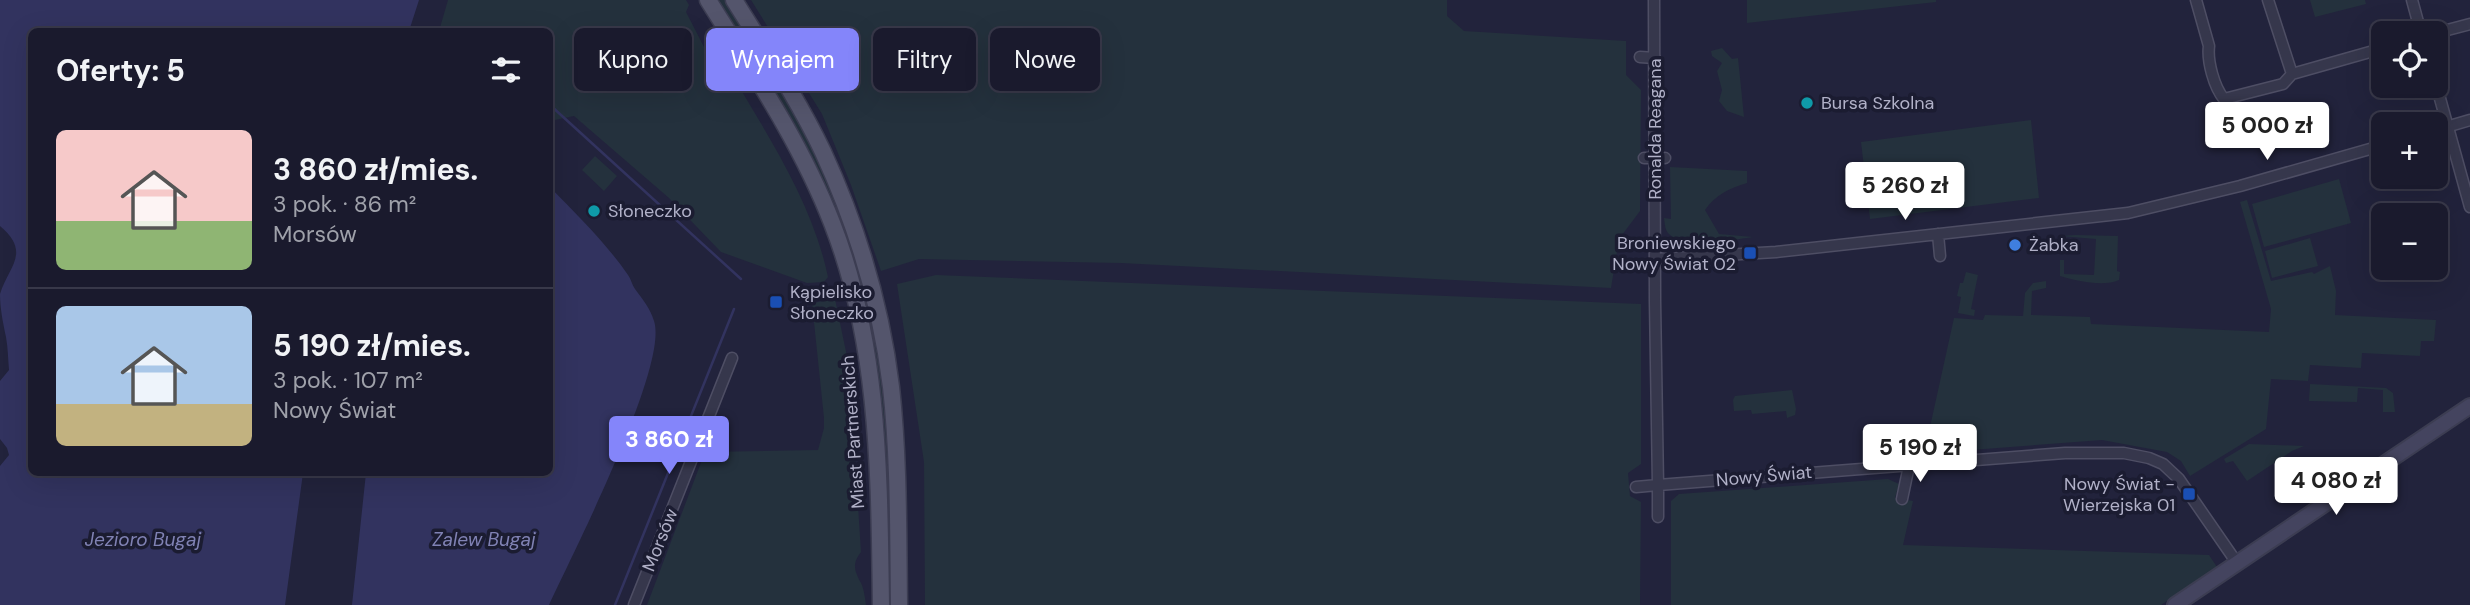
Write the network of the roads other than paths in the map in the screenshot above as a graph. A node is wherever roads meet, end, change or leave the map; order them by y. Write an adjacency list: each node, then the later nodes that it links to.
1 (708, 0): 33 (main road, Miast Partnerskich)
2 (734, 0): 34 (main road)
3 (1654, 0): 12 (street, Ronalda Reagana)
4 (2196, 0): 13 (street)
5 (2268, 0): 13 (street)
6 (2412, 0): 7 (street)
7 (2418, 21)
8 (2470, 24): 9 (street)
9 (2448, 30)
10 (2371, 52): 13 (street)
11 (1640, 57): 12 (street)
12 (1655, 58): 18 (street, Ronalda Reagana)
13 (2292, 74)
14 (2470, 120): 15 (street)
15 (2448, 126): 19 (street)
16 (2371, 149): 20 (street)
17 (1644, 158): 18 (street)
18 (1660, 158): 22 (street, Ronalda Reagana)
19 (2470, 207)
20 (1938, 234): 21 (street); 22 (street)
21 (1940, 256)
22 (1656, 259): 27 (street)
23 (732, 358): 32 (street, Morsów)
24 (2470, 406): 31 (street)
25 (1914, 442): 26 (street)
26 (1909, 464): 27 (street, Nowy Świat); 29 (street); 31 (street, Nowy Świat)
27 (1658, 485): 28 (street, Nowy Świat); 30 (street)
28 (1636, 487)
29 (1902, 499)
30 (1658, 517)
31 (2237, 563): 35 (street)
32 (634, 605)
33 (881, 605)
34 (899, 605)
35 (2175, 605)

